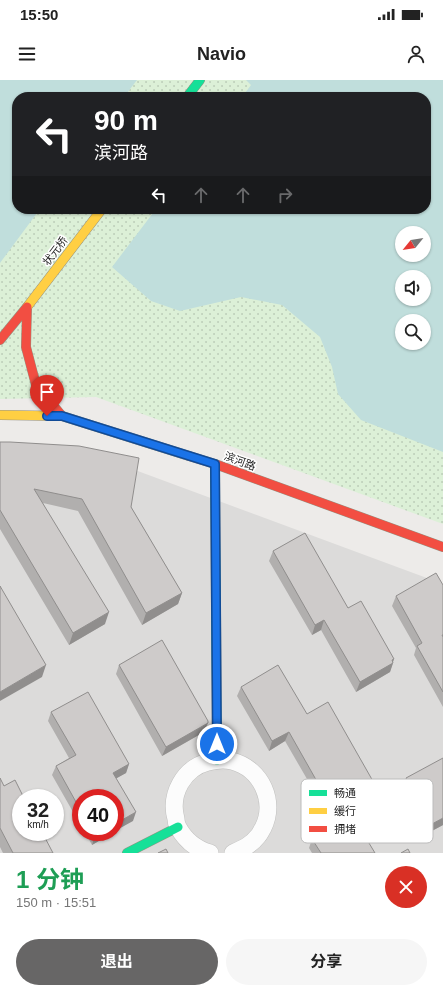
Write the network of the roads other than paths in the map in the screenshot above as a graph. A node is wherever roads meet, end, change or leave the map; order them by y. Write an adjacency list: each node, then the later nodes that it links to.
1 (200, 80): 2 (street)
2 (191, 92)
3 (98, 214): 4 (street, 状元桥)
4 (27, 307): 5 (street, 状元桥); 7 (street)
5 (0, 340)
6 (0, 415): 7 (street, 滨河路)
7 (62, 416): 8 (street, 滨河路)
8 (215, 464): 9 (street, 滨河路); 10 (street)
9 (443, 547)
10 (217, 760): 11 (street); 12 (street)
11 (178, 827): 13 (street); 14 (street)
12 (256, 847): 15 (street)
13 (127, 853)
14 (210, 853)
15 (234, 853)

